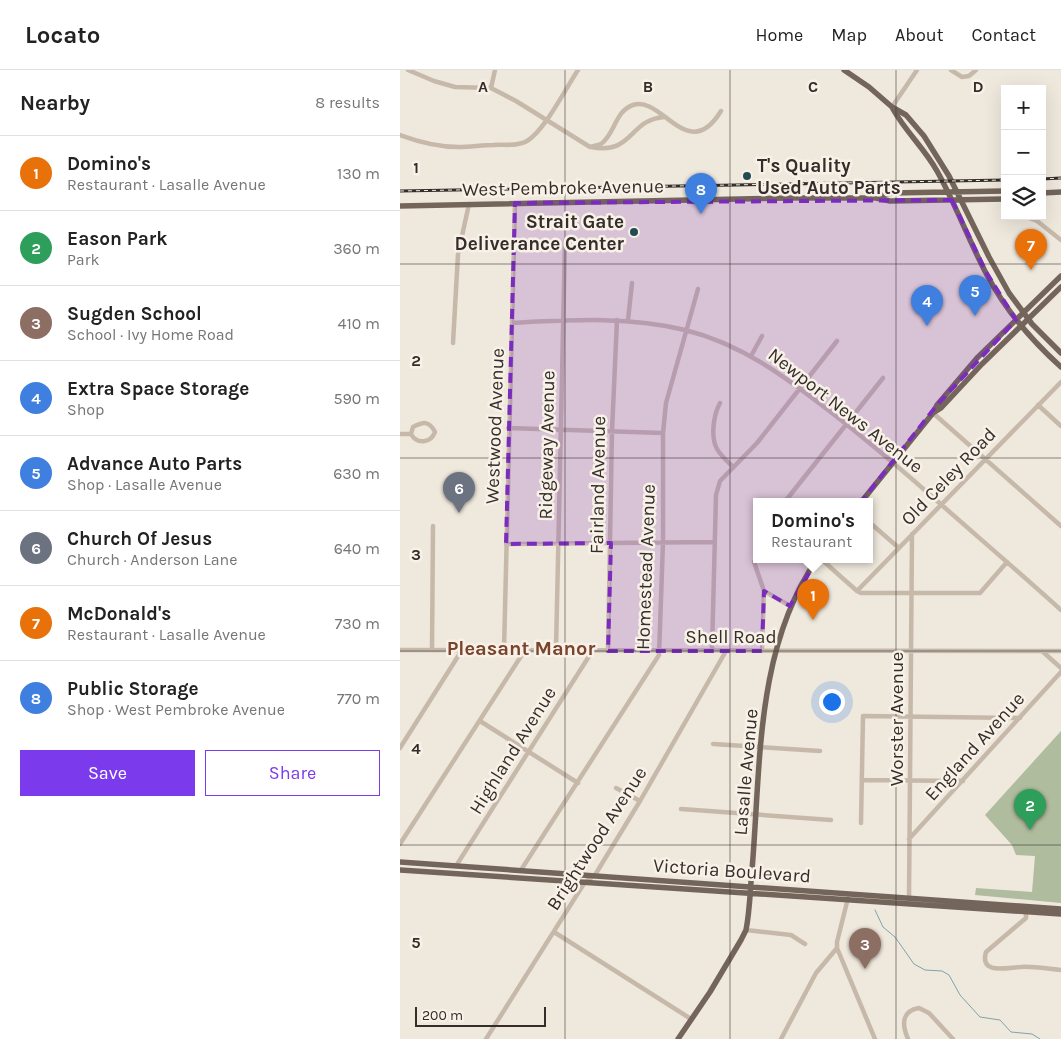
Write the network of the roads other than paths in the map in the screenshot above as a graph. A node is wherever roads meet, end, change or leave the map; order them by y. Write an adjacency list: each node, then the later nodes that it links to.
1 (408, 70): 8 (street)
2 (495, 70): 8 (street)
3 (578, 70): 12 (street)
4 (844, 70): 9 (main road)
5 (917, 70): 9 (street)
6 (951, 70): 7 (street)
7 (976, 70)
8 (490, 88): 12 (street)
9 (892, 107): 15 (main road); 17 (main road)
10 (721, 112): 11 (street)
11 (664, 117): 14 (street); 14 (street)
12 (546, 120): 13 (street); 14 (street)
13 (400, 134)
14 (590, 147)
15 (957, 191): 16 (main road, West Pembroke Avenue); 17 (main road, West Pembroke Avenue); 23 (main road)
16 (1001, 191)
17 (948, 192): 20 (main road, West Pembroke Avenue); 22 (main road)
18 (1061, 192): 19 (main road)
19 (1046, 193)
20 (876, 198): 22 (main road, West Pembroke Avenue); 24 (main road, West Pembroke Avenue)
21 (1001, 199): 23 (main road, West Pembroke Avenue)
22 (952, 200): 23 (main road, West Pembroke Avenue); 39 (main road)
23 (961, 200): 34 (main road)
24 (515, 203): 25 (main road, West Pembroke Avenue); 40 (street, Westwood Avenue)
25 (469, 204): 26 (main road, West Pembroke Avenue); 45 (street)
26 (400, 206)
27 (1036, 220): 28 (street)
28 (1061, 240)
29 (566, 241): 36 (street, Ridgeway Avenue)
30 (1061, 276): 34 (main road)
31 (632, 283): 38 (street)
32 (1061, 287): 35 (main road)
33 (698, 289): 42 (street, Homestead Avenue)
34 (1023, 313): 35 (main road); 39 (main road)
35 (1028, 319): 41 (main road); 46 (main road)
36 (564, 320): 37 (street, Newport News Avenue); 40 (street, Newport News Avenue); 58 (street, Ridgeway Avenue)
37 (617, 320): 38 (street, Newport News Avenue); 59 (street, Fairland Avenue)
38 (628, 320): 42 (street, Newport News Avenue)
39 (1016, 320): 41 (main road); 54 (main road)
40 (512, 323): 57 (street, Westwood Avenue)
41 (1021, 327): 48 (main road); 54 (main road)
42 (686, 330): 47 (street, Newport News Avenue); 60 (street, Homestead Avenue)
43 (762, 336): 47 (street)
44 (837, 342): 51 (street)
45 (453, 343)
46 (1061, 353)
47 (751, 356): 51 (street, Newport News Avenue)
48 (1061, 367)
49 (883, 378): 55 (street)
50 (1061, 382): 53 (street, Old Celey Road)
51 (800, 388): 55 (street, Newport News Avenue); 65 (street)
52 (720, 403): 65 (street)
53 (1038, 406): 56 (street); 63 (street, Old Celey Road)
54 (934, 413): 63 (street); 64 (main road)
55 (846, 424): 64 (street, Newport News Avenue); 66 (street)
56 (1061, 426)
57 (508, 428): 58 (street); 77 (street, Westwood Avenue)
58 (562, 430): 59 (street); 75 (street, Ridgeway Avenue)
59 (612, 431): 60 (street); 76 (street, Fairland Avenue)
60 (663, 433): 73 (street, Homestead Avenue)
61 (400, 434): 62 (street)
62 (411, 434): 62 (street)
63 (985, 460): 68 (street, Old Celey Road); 71 (street)
64 (893, 462): 67 (main road); 68 (street, Newport News Avenue)
65 (732, 467): 74 (street)
66 (789, 498)
67 (864, 498)
68 (941, 504): 72 (street, Old Celey Road); 79 (street, Newport News Avenue)
69 (433, 526): 89 (street)
70 (873, 526): 78 (street)
71 (1061, 526)
72 (912, 534): 78 (street, Old Celey Road); 85 (street, Worster Avenue)
73 (663, 542): 74 (street); 76 (street); 95 (street, Homestead Avenue)
74 (714, 542): 98 (street)
75 (559, 543): 76 (street); 77 (street); 93 (street, Ridgeway Avenue)
76 (611, 543): 97 (street, Fairland Avenue)
77 (506, 544): 91 (street, Westwood Avenue)
78 (898, 548): 84 (street, Old Celey Road)
79 (1007, 562): 85 (street); 87 (street, Newport News Avenue)
80 (754, 563): 83 (street)
81 (816, 563): 86 (main road, Lasalle Avenue)
82 (824, 563): 84 (street)
83 (764, 591): 86 (street); 100 (street)
84 (857, 591): 85 (street)
85 (912, 593): 102 (street, Worster Avenue)
86 (790, 606): 101 (main road, Lasalle Avenue)
87 (1061, 610)
88 (400, 650): 89 (street, Shell Road)
89 (432, 650): 90 (street, Shell Road)
90 (462, 650): 91 (street, Shell Road); 111 (street)
91 (504, 650): 92 (street, Shell Road)
92 (525, 650): 93 (street, Shell Road); 108 (street)
93 (556, 650): 94 (street, Shell Road)
94 (594, 650): 97 (street, Shell Road); 113 (street, Highland Avenue)
95 (660, 650): 97 (street, Shell Road); 98 (street, Shell Road); 117 (street, Homestead Avenue)
96 (1061, 650): 103 (street, Shell Road)
97 (608, 651)
98 (712, 651): 99 (street, Shell Road)
99 (726, 651): 100 (street, Shell Road); 119 (street, Brightwood Avenue)
100 (762, 651): 101 (street, Shell Road)
101 (776, 651): 102 (street, Shell Road); 110 (main road, Lasalle Avenue)
102 (912, 651): 103 (street, Shell Road); 106 (street, Worster Avenue)
103 (1042, 651): 104 (street)
104 (1061, 668)
105 (1061, 672): 107 (street, England Avenue)
106 (911, 717): 107 (street); 114 (street); 115 (street, Worster Avenue)
107 (1020, 718): 116 (street, England Avenue)
108 (480, 721): 113 (street); 125 (street)
109 (713, 744): 110 (street)
110 (761, 747): 112 (street); 121 (main road, Lasalle Avenue)
111 (400, 748)
112 (820, 751)
113 (528, 753): 117 (street); 127 (street, Highland Avenue)
114 (862, 780): 115 (street); 123 (street)
115 (911, 780): 116 (street); 124 (street, Worster Avenue)
116 (962, 781): 124 (street, England Avenue)
117 (578, 784): 129 (street, Homestead Avenue)
118 (616, 788): 119 (street)
119 (640, 801): 130 (street, Brightwood Avenue)
120 (681, 809): 121 (street)
121 (757, 815): 122 (street); 132 (main road, Lasalle Avenue)
122 (831, 820)
123 (861, 823)
124 (909, 839): 136 (street, Worster Avenue)
125 (400, 844)
126 (400, 862): 127 (main road, Victoria Boulevard)
127 (456, 866): 129 (main road, Victoria Boulevard)
128 (400, 870): 131 (main road, Victoria Boulevard)
129 (521, 870): 130 (main road, Victoria Boulevard)
130 (595, 875): 131 (street, Brightwood Avenue); 132 (main road, Victoria Boulevard)
131 (584, 882): 134 (main road, Victoria Boulevard); 141 (street, Brightwood Avenue)
132 (750, 886): 133 (main road, Victoria Boulevard); 134 (main road, Lasalle Avenue)
133 (849, 893): 135 (street); 136 (main road, Victoria Boulevard)
134 (750, 894): 135 (main road, Victoria Boulevard); 140 (main road, Lasalle Avenue)
135 (847, 901): 136 (main road, Victoria Boulevard); 143 (street)
136 (909, 901): 137 (main road, Victoria Boulevard)
137 (1026, 909): 138 (main road, Victoria Boulevard); 139 (main road, Victoria Boulevard); 144 (street)
138 (1061, 909)
139 (1061, 914)
140 (746, 930): 142 (street); 145 (main road, Lasalle Avenue)
141 (554, 932): 145 (street); 146 (street, Brightwood Avenue)
142 (805, 944)
143 (837, 948): 148 (street); 149 (street)
144 (1061, 970)
145 (691, 1019): 147 (main road, Lasalle Avenue)
146 (486, 1039)
147 (678, 1039)
148 (781, 1039)
149 (875, 1039)
150 (908, 1039): 151 (street)
151 (953, 1039)

